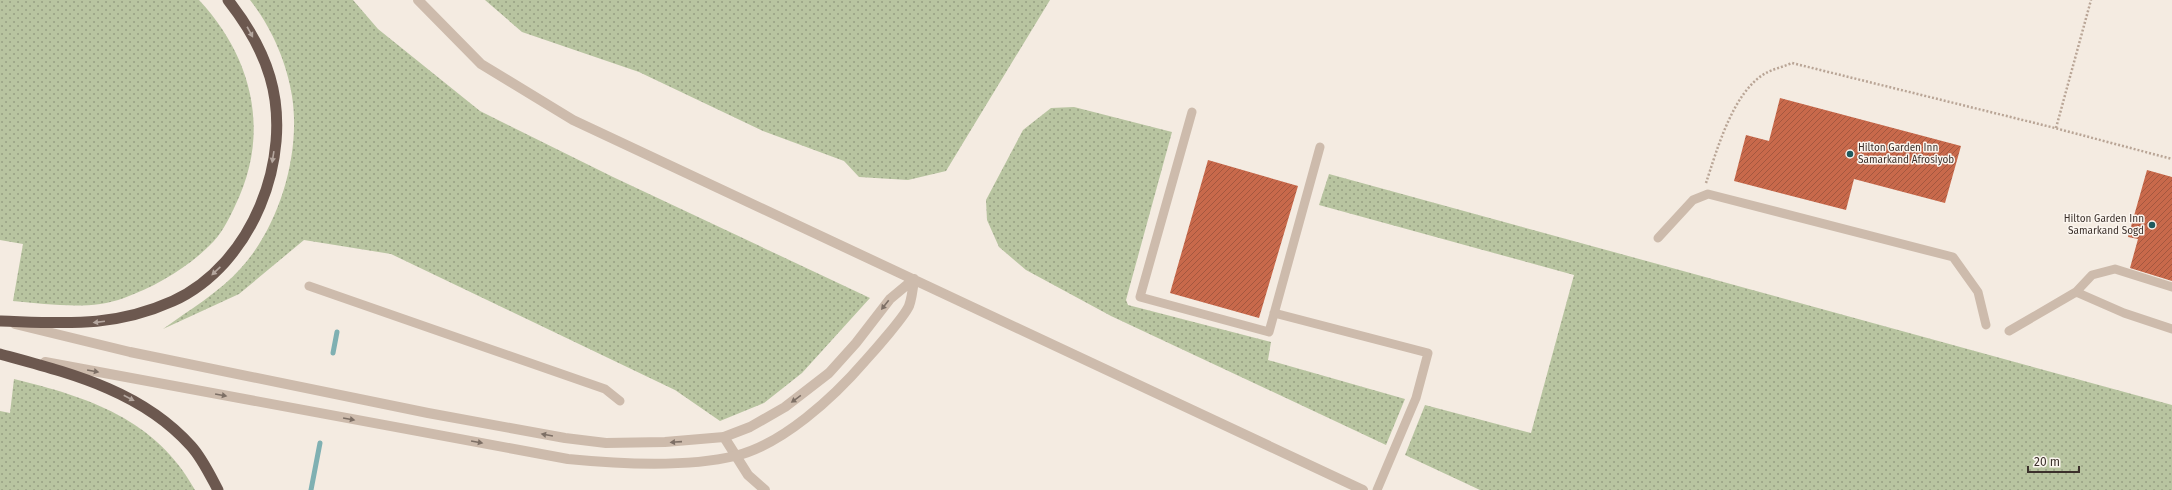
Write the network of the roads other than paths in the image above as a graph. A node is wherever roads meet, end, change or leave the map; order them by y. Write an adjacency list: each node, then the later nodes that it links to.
1 (228, 0): 11 (highway, one-way to 11)
2 (418, 0): 6 (street)
3 (1192, 112): 10 (lane)
4 (1320, 147): 10 (lane)
5 (1658, 238): 12 (lane)
6 (914, 280): 17 (street, one-way to 17); 18 (street); 21 (street)
7 (309, 286): 16 (lane)
8 (2172, 287): 9 (lane)
9 (2076, 292): 13 (lane); 14 (lane)
10 (1274, 312): 22 (lane)
11 (1, 321): 17 (street, one-way to 11)
12 (1986, 325)
13 (2172, 329)
14 (2008, 331)
15 (0, 354): 18 (street, one-way to 18); 19 (highway, one-way to 19)
16 (620, 401)
17 (724, 437): 18 (street)
18 (736, 456): 20 (street)
19 (218, 490)
20 (765, 490)
21 (1363, 490)
22 (1377, 490)

